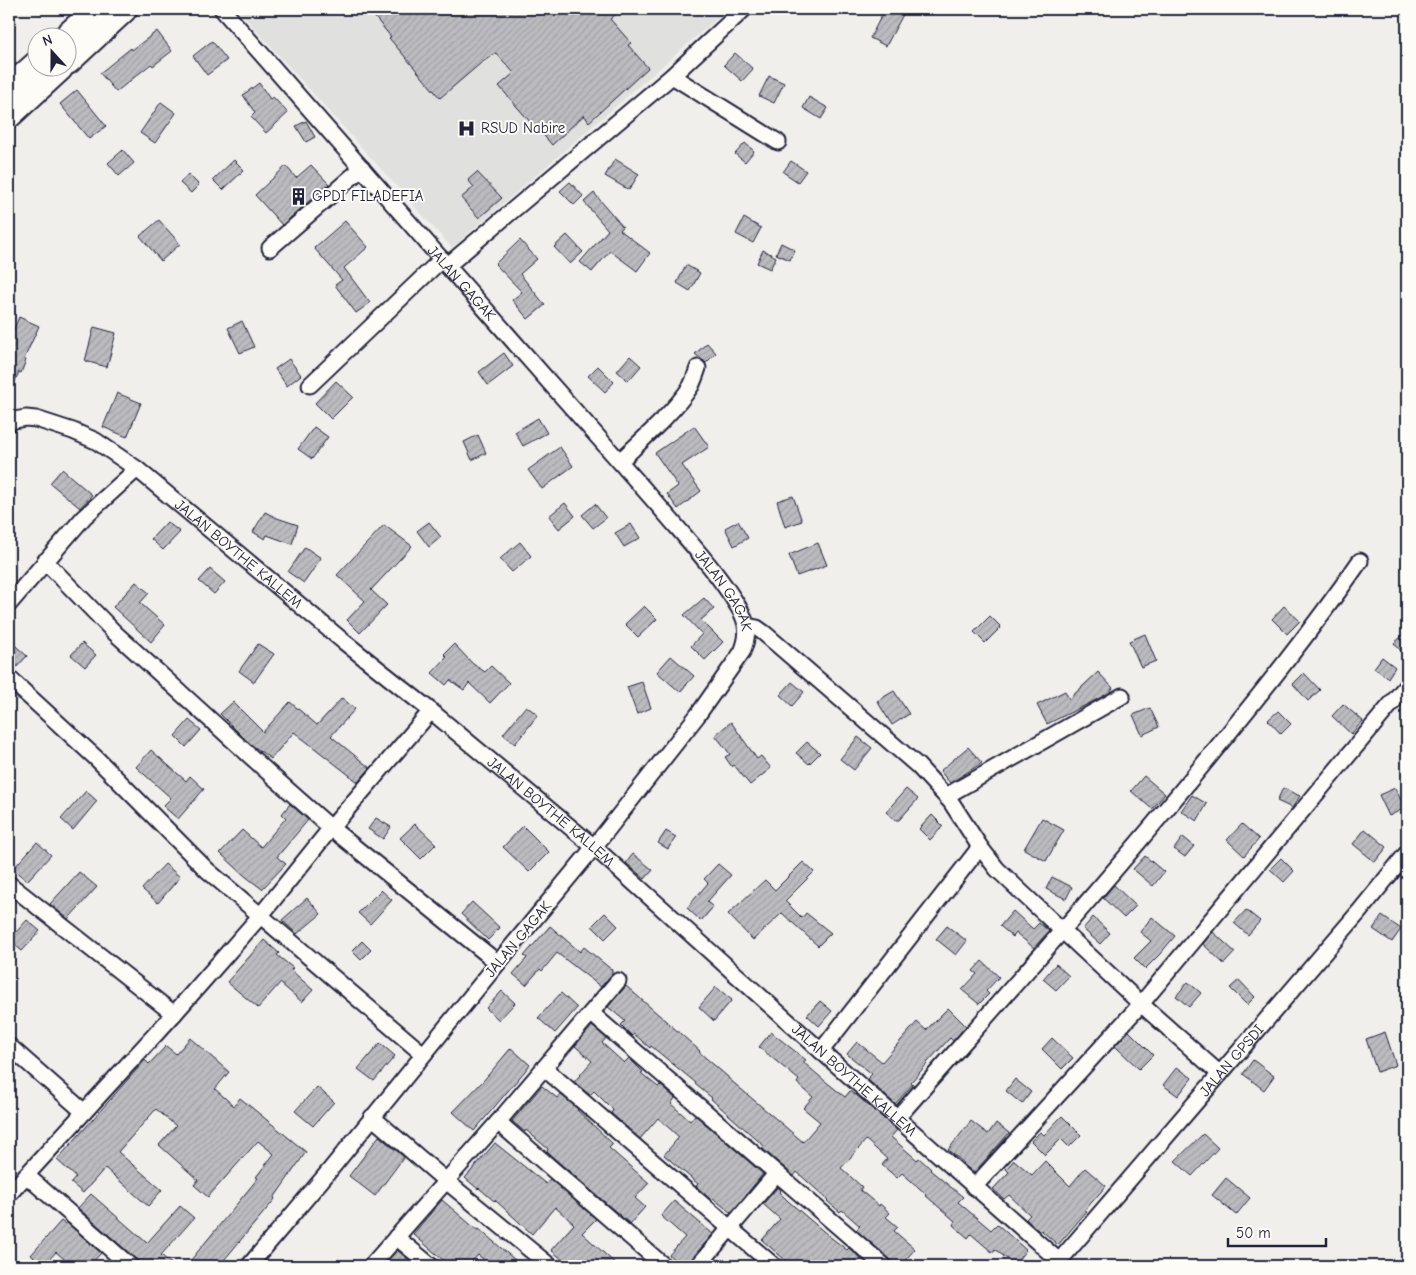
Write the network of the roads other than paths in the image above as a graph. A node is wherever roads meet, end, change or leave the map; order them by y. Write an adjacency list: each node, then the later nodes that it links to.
1 (98, 9): 5 (highway)
2 (124, 9): 6 (highway)
3 (222, 9): 13 (street, JALAN GAGAK)
4 (744, 9): 8 (street)
5 (76, 28)
6 (78, 52)
7 (28, 72): 10 (highway)
8 (672, 76): 12 (street); 15 (street)
9 (49, 78): 11 (highway)
10 (9, 89)
11 (9, 115)
12 (778, 142)
13 (362, 168): 14 (street); 15 (street, JALAN GAGAK)
14 (270, 248)
15 (445, 262): 17 (street); 19 (street, JALAN GAGAK)
16 (698, 368): 19 (street)
17 (310, 385)
18 (9, 423): 20 (street, JALAN BOYTHE KALLEM)
19 (620, 461): 24 (street, JALAN GAGAK)
20 (137, 469): 21 (street); 28 (street, JALAN BOYTHE KALLEM)
21 (45, 561): 23 (street); 30 (street)
22 (1360, 561): 36 (street)
23 (9, 604)
24 (747, 626): 29 (street); 31 (street, JALAN GAGAK)
25 (9, 678): 35 (street)
26 (1407, 685): 39 (street)
27 (1122, 696): 29 (street)
28 (431, 711): 30 (street); 31 (street, JALAN BOYTHE KALLEM)
29 (946, 796): 32 (street)
30 (331, 828): 35 (street); 37 (street)
31 (594, 847): 37 (street, JALAN GAGAK); 43 (street, JALAN BOYTHE KALLEM)
32 (980, 847): 36 (street); 43 (street)
33 (1407, 853): 46 (street, JALAN GPSDI)
34 (9, 884): 41 (street)
35 (261, 915): 41 (street); 44 (street)
36 (1062, 930): 39 (street); 49 (street)
37 (498, 963): 44 (street, JALAN GAGAK)
38 (618, 981): 40 (street)
39 (1140, 1004): 46 (street); 54 (street)
40 (591, 1013): 45 (street); 51 (street)
41 (174, 1014): 47 (street)
42 (9, 1046): 47 (street)
43 (821, 1051): 49 (street, JALAN BOYTHE KALLEM)
44 (423, 1054): 48 (street, JALAN GAGAK)
45 (544, 1068): 50 (street); 56 (street)
46 (1220, 1074): 59 (street, JALAN GPSDI)
47 (84, 1112): 52 (street)
48 (372, 1117): 53 (street); 61 (street, JALAN GAGAK)
49 (897, 1118): 54 (street, JALAN BOYTHE KALLEM)
50 (498, 1122): 53 (street); 58 (street)
51 (776, 1174): 56 (street); 67 (street)
52 (26, 1175): 55 (street); 60 (street)
53 (446, 1181): 57 (street); 64 (street)
54 (974, 1187): 59 (street, JALAN BOYTHE KALLEM)
55 (9, 1194)
56 (730, 1228): 65 (street); 66 (street)
57 (396, 1236): 62 (street); 63 (street)
58 (656, 1264)
59 (1057, 1264)
60 (130, 1266)
61 (249, 1266)
62 (371, 1266)
63 (431, 1266)
64 (550, 1266)
65 (698, 1266)
66 (774, 1266)
67 (884, 1266)

